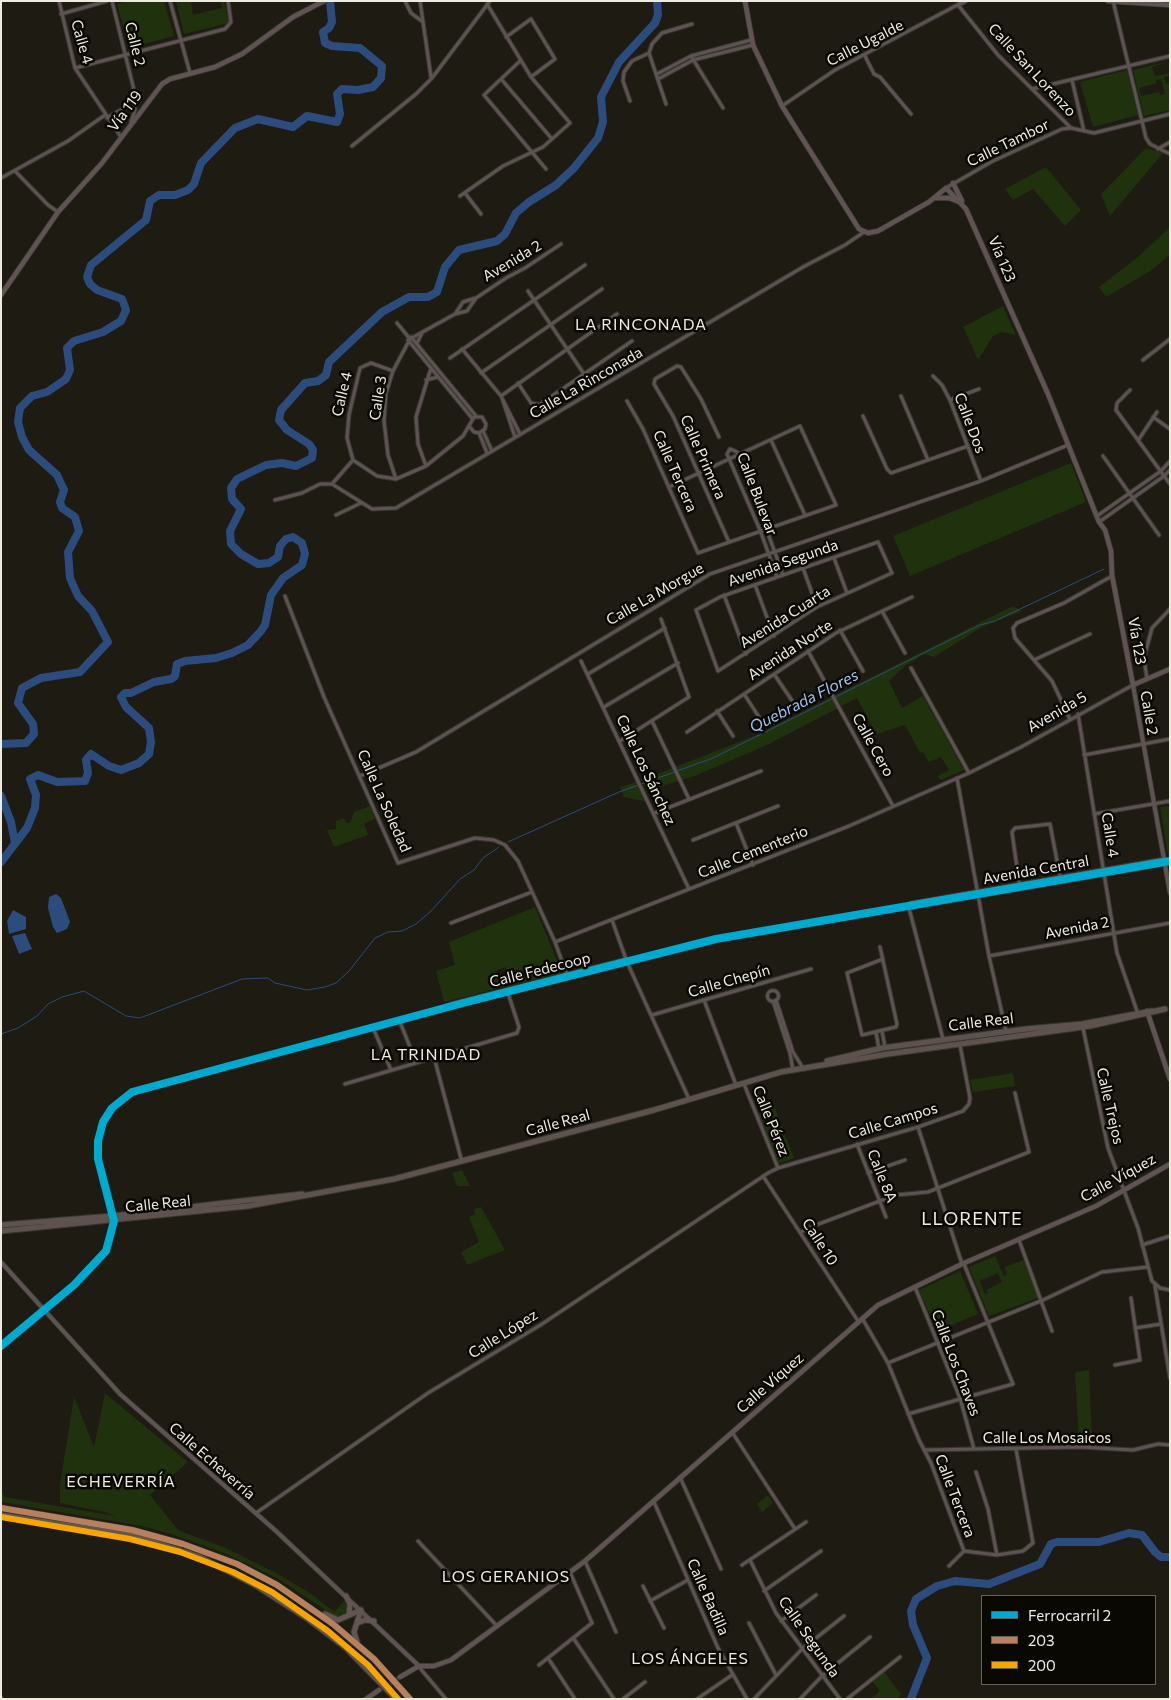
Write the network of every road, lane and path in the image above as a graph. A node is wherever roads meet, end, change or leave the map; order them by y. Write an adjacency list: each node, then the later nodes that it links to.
1 (58, 1): 16 (street, Calle 4)
2 (106, 1): 16 (street)
3 (112, 1): 23 (street, Calle 2)
4 (170, 1): 20 (street)
5 (228, 1): 20 (street)
6 (313, 1): 11 (street)
7 (405, 1): 17 (street)
8 (420, 1): 17 (street)
9 (745, 1): 21 (main road)
10 (1108, 1): 12 (main road)
11 (322, 2): 31 (main road, Vía 119)
12 (1113, 2): 15 (main road); 29 (street)
13 (488, 3): 19 (street); 34 (street)
14 (961, 3): 25 (street, Calle Ugalde); 37 (street, Calle San Lorenzo)
15 (1170, 6)
16 (62, 14): 30 (street, Calle 4)
17 (423, 22): 34 (street)
18 (692, 24): 22 (street)
19 (506, 37): 28 (street); 32 (street)
20 (181, 41): 23 (street); 31 (street)
21 (752, 42): 24 (street); 27 (street); 41 (main road)
22 (649, 53): 33 (street); 39 (street)
23 (125, 55): 30 (street); 38 (street, Calle 2)
24 (691, 56): 27 (street); 33 (street)
25 (865, 56): 41 (street, Calle Ugalde); 43 (street)
26 (1170, 56): 29 (street)
27 (693, 60): 33 (street); 42 (street)
28 (520, 61): 32 (street); 35 (street)
29 (1128, 66): 36 (street); 46 (street)
30 (75, 68): 45 (street, Calle 4)
31 (190, 74): 47 (main road, Vía 119)
32 (531, 77): 51 (street)
33 (657, 77): 40 (street)
34 (432, 78): 53 (street)
35 (502, 80): 51 (street); 55 (street)
36 (1072, 80): 37 (street); 49 (street)
37 (1032, 89): 48 (street, Calle San Lorenzo)
38 (136, 101): 45 (street); 47 (street, Calle 2)
39 (630, 101)
40 (666, 104)
41 (782, 106): 68 (main road)
42 (723, 108)
43 (911, 114)
44 (1170, 114): 46 (street, Calle Tambor)
45 (106, 116): 50 (street, Calle 4); 58 (street)
46 (1142, 121): 49 (street, Calle Tambor); 54 (street)
47 (131, 122): 50 (main road, Vía 119)
48 (1070, 128): 49 (street, Calle Tambor); 60 (street, Calle Tambor)
49 (1084, 131)
50 (121, 137): 66 (main road, Vía 119)
51 (552, 139): 55 (street)
52 (1170, 142): 54 (street)
53 (352, 146)
54 (1158, 149): 56 (street)
55 (532, 152): 57 (street); 62 (street)
56 (1170, 154)
57 (546, 169)
58 (15, 172): 59 (street); 66 (street)
59 (1, 178)
60 (953, 183): 61 (street, Calle Tambor); 65 (main road)
61 (946, 188): 64 (main road); 65 (main road, Vía 123)
62 (465, 193): 63 (street); 67 (street)
63 (460, 196)
64 (934, 198): 65 (main road); 68 (main road)
65 (965, 207): 120 (main road, Vía 123)
66 (58, 212): 73 (main road, Vía 119)
67 (481, 214)
68 (864, 232): 114 (street, Calle La Rinconada)
69 (561, 244): 74 (street, Avenida 2)
70 (585, 265): 75 (street)
71 (602, 289): 79 (street)
72 (528, 291): 75 (street)
73 (1, 295)
74 (476, 298): 76 (street, Avenida 2); 76 (street, Avenida 2)
75 (534, 300): 79 (street); 86 (street)
76 (455, 314): 80 (street, Avenida 2)
77 (617, 314): 87 (street)
78 (397, 323): 81 (street)
79 (551, 325): 87 (street); 93 (street)
80 (424, 331): 81 (street, Avenida 2); 84 (street)
81 (410, 339): 84 (street); 85 (street); 88 (street, Calle 3)
82 (1170, 339): 90 (street)
83 (632, 341): 94 (street)
84 (417, 343): 108 (street)
85 (413, 347): 88 (street); 91 (street)
86 (462, 349): 89 (street); 93 (street)
87 (567, 349): 94 (street); 98 (street)
88 (404, 350): 92 (street, Calle 3)
89 (450, 358)
90 (1143, 360)
91 (431, 368): 96 (street); 97 (street)
92 (393, 371): 126 (street, Calle 4); 135 (street, Calle 3)
93 (481, 373): 101 (street)
94 (584, 374): 98 (street)
95 (933, 376): 104 (street, Calle Dos)
96 (438, 377): 97 (street); 108 (street)
97 (425, 380): 130 (street)
98 (518, 383): 101 (street)
99 (979, 389): 104 (street)
100 (1130, 390): 118 (street)
101 (501, 396): 103 (street)
102 (901, 396): 128 (street)
103 (503, 400): 114 (street); 116 (street)
104 (950, 400): 121 (street, Calle Dos)
105 (627, 401): 139 (street, Calle Tercera)
106 (1156, 412): 109 (street)
107 (864, 416): 128 (street)
108 (474, 417): 110 (street); 112 (street)
109 (1153, 417): 111 (street); 118 (street)
110 (469, 426): 113 (street); 115 (street)
111 (1170, 430)
112 (483, 431): 113 (street); 122 (street)
113 (478, 433): 115 (street); 123 (street)
114 (520, 434): 116 (street, Calle La Rinconada)
115 (463, 436): 130 (street)
116 (515, 437): 122 (street, Calle La Rinconada)
117 (719, 437): 133 (street, Calle Primera)
118 (1138, 439): 132 (street)
119 (771, 440): 124 (street); 145 (street); 145 (street)
120 (1068, 445): 136 (street, Calle La Morgue); 146 (main road, Vía 123)
121 (968, 446): 128 (street); 136 (street, Calle Dos)
122 (492, 451): 123 (street, Calle La Rinconada)
123 (487, 454): 143 (street, Calle La Rinconada)
124 (739, 455): 127 (street); 127 (street, Calle Bulevar); 148 (street, Calle Bulevar)
125 (1102, 456): 140 (street)
126 (352, 460): 135 (street); 137 (street)
127 (730, 460): 133 (street); 149 (street, Calle Bulevar)
128 (928, 460)
129 (1170, 461): 132 (street)
130 (426, 466): 135 (street)
131 (1170, 470): 134 (street)
132 (1161, 471): 134 (street); 140 (street)
133 (698, 474): 139 (street); 151 (street, Calle Primera)
134 (1164, 476): 138 (street); 141 (street)
135 (396, 479)
136 (981, 481): 152 (street, Calle La Morgue)
137 (332, 484): 142 (street); 143 (street)
138 (1170, 484)
139 (669, 487): 151 (street, Calle Tercera)
140 (1130, 494): 141 (street); 146 (street)
141 (1134, 498): 147 (street); 150 (street)
142 (275, 500)
143 (361, 503): 144 (street)
144 (336, 515)
145 (805, 516): 148 (street)
146 (1097, 516): 147 (main road, Vía 123)
147 (1099, 522): 158 (main road, Vía 123)
148 (766, 528): 149 (street); 152 (street, Calle Bulevar)
149 (760, 530): 151 (street); 153 (street, Calle Bulevar)
150 (1159, 535)
151 (729, 542)
152 (774, 552): 153 (street, Calle La Morgue); 157 (street, Calle Bulevar)
153 (768, 554): 159 (street, Calle Bulevar); 203 (street, Calle La Morgue)
154 (834, 558): 155 (street, Avenida Segunda); 156 (street, Avenida Segunda); 161 (street)
155 (803, 568): 157 (street, Avenida Segunda); 165 (street)
156 (892, 573): 161 (street, Avenida Cuarta)
157 (783, 575): 159 (street, Avenida Segunda)
158 (1112, 575): 176 (street); 186 (main road, Vía 123)
159 (776, 577): 160 (street, Avenida Segunda)
160 (755, 585): 162 (street, Avenida Segunda); 172 (street)
161 (847, 593): 165 (street, Avenida Cuarta)
162 (724, 595): 175 (street); 181 (street, Avenida Segunda)
163 (285, 596): 203 (street, Calle La Soledad)
164 (912, 598): 167 (street, Avenida Norte)
165 (818, 607): 172 (street, Avenida Cuarta)
166 (1170, 609): 185 (street)
167 (882, 612): 170 (street, Avenida Norte); 174 (street)
168 (661, 619): 169 (street)
169 (665, 628): 178 (street); 183 (street)
170 (840, 630): 173 (street, Avenida Norte); 182 (street)
171 (1090, 634): 176 (street)
172 (774, 636): 175 (street, Avenida Cuarta)
173 (808, 651): 184 (street, Avenida Norte); 209 (street, Calle Cero)
174 (905, 653)
175 (746, 654): 181 (street, Avenida Cuarta)
176 (1034, 660): 192 (street)
177 (581, 661): 183 (street, Calle Los Sánchez)
178 (678, 663): 189 (street); 194 (street)
179 (911, 668): 202 (street)
180 (1170, 670): 185 (main road, Avenida 5)
181 (719, 671)
182 (863, 671)
183 (588, 674): 189 (street, Calle Los Sánchez)
184 (774, 674): 187 (street, Avenida Norte); 188 (street)
185 (1147, 679): 186 (main road, Avenida 5)
186 (1133, 685): 191 (street, Avenida 5); 199 (street, Calle 2)
187 (744, 694): 190 (street, Avenida Norte); 193 (street)
188 (795, 705)
189 (604, 708): 198 (street, Calle Los Sánchez)
190 (717, 712): 195 (street, Avenida Norte); 196 (street)
191 (1078, 714): 192 (street, Avenida 5); 200 (street, Calle 4)
192 (1070, 719): 202 (street, Avenida 5)
193 (761, 720)
194 (652, 721): 198 (street); 205 (street)
195 (686, 732)
196 (733, 736)
197 (1170, 739): 199 (street)
198 (620, 741): 210 (street, Calle Los Sánchez)
199 (1143, 744): 200 (street); 207 (street, Calle 2)
200 (1084, 755): 211 (street, Calle 4)
201 (761, 771): 205 (street)
202 (969, 773): 204 (street, Avenida 5)
203 (360, 776): 222 (street, Calle La Soledad)
204 (957, 778): 209 (street, Calle Cementerio); 224 (street)
205 (689, 799): 210 (street)
206 (1170, 801): 207 (street)
207 (1154, 804): 211 (street); 214 (street, Calle 2)
208 (778, 806): 212 (street)
209 (893, 806): 215 (street, Calle Cementerio)
210 (655, 813): 220 (street, Calle Los Sánchez)
211 (1094, 814): 216 (street, Calle 4)
212 (736, 823): 213 (street); 215 (street)
213 (693, 840)
214 (1166, 862): 216 (street, Avenida Central); 217 (street, Avenida Central); 223 (street, Calle 2)
215 (753, 865): 220 (street, Calle Cementerio)
216 (1103, 870): 217 (street, Calle 4); 218 (street, Avenida Central)
217 (1104, 875): 218 (street, Avenida Central); 229 (street, Calle 4)
218 (1061, 880): 219 (street, Avenida Central); 219 (street); 221 (street, Avenida Central)
219 (1020, 884): 221 (street); 224 (street, Avenida Central)
220 (689, 889): 226 (street, Calle Cementerio)
221 (1020, 889): 224 (street, Avenida Central)
222 (532, 892): 227 (street); 230 (street, Calle La Soledad)
223 (1170, 893)
224 (978, 894): 225 (street, Avenida Central); 225 (street, Avenida Central); 232 (street)
225 (909, 908): 251 (street)
226 (612, 920): 230 (street, Calle Cementerio); 234 (street)
227 (451, 923)
228 (1170, 923): 229 (street, Avenida 2)
229 (1114, 933): 232 (street, Avenida 2); 243 (street, Calle 4)
230 (555, 942): 236 (street, Calle La Soledad)
231 (880, 947): 233 (street)
232 (989, 956): 247 (street)
233 (882, 959): 246 (street); 248 (street)
234 (627, 960): 236 (street, Calle Fedecoop); 242 (street)
235 (811, 969): 238 (street, Calle Chepín)
236 (567, 975): 237 (street, Calle Fedecoop)
237 (507, 990): 244 (street, Calle Fedecoop); 257 (street)
238 (704, 1000): 242 (street, Calle Chepín); 265 (street)
239 (775, 1001): 256 (street)
240 (1167, 1009): 241 (main road, Calle Real)
241 (1147, 1013): 243 (main road, Calle Real); 262 (main road)
242 (652, 1015): 267 (street)
243 (1138, 1015): 245 (main road, Calle Real)
244 (400, 1022): 258 (street); 260 (street, Calle Fedecoop)
245 (1082, 1026): 247 (main road, Calle Real); 249 (main road, Calle Real); 277 (street, Calle Trejos)
246 (882, 1031): 248 (street); 254 (street)
247 (1006, 1031): 249 (main road); 250 (main road, Calle Real); 252 (main road)
248 (876, 1032): 254 (street)
249 (1032, 1034): 252 (main road, Calle Real)
250 (982, 1035): 251 (main road, Calle Real); 253 (main road)
251 (943, 1039): 253 (main road); 254 (main road, Calle Real); 255 (main road)
252 (992, 1039): 253 (main road, Calle Real)
253 (959, 1044): 255 (main road, Calle Real); 268 (street, Calle Campos)
254 (882, 1048): 259 (main road, Calle Real)
255 (921, 1049): 259 (main road, Calle Real)
256 (792, 1052): 259 (street); 261 (street)
257 (434, 1056): 258 (street); 271 (street)
258 (416, 1062): 260 (street)
259 (803, 1068): 261 (main road, Calle Real)
260 (391, 1070): 263 (street)
261 (793, 1070): 264 (main road, Calle Real)
262 (1170, 1079)
263 (344, 1084)
264 (744, 1084): 265 (main road, Calle Real); 273 (street, Calle Pérez)
265 (736, 1086): 267 (main road, Calle Real)
266 (1015, 1093): 276 (street)
267 (689, 1100): 271 (main road, Calle Real)
268 (918, 1127): 269 (street, Calle Campos); 276 (street)
269 (857, 1144): 273 (street, Calle Campos); 274 (street, Calle 8A)
270 (905, 1160): 274 (street)
271 (462, 1162): 278 (main road, Calle Real)
272 (1170, 1164): 277 (main road, Calle Víquez)
273 (778, 1168): 275 (street, Calle Campos)
274 (868, 1173): 281 (street, Calle 8A)
275 (763, 1176): 285 (street, Calle 10); 318 (street, Calle López)
276 (938, 1188): 281 (street); 290 (street)
277 (1123, 1191): 287 (main road, Calle Víquez); 288 (street, Calle Trejos)
278 (317, 1193): 279 (main road, Calle Real); 282 (main road, Calle Real)
279 (265, 1197): 280 (main road, Calle Real); 282 (main road)
280 (231, 1200): 282 (main road); 284 (main road, Calle Real)
281 (879, 1202): 283 (street, Calle 8A); 285 (street)
282 (248, 1206): 284 (main road, Calle Real)
283 (886, 1217)
284 (1, 1228)
285 (801, 1232): 297 (street, Calle 10)
286 (1170, 1236): 288 (street)
287 (1019, 1240): 290 (main road, Calle Víquez); 296 (street)
288 (1142, 1245): 291 (street, Calle Trejos)
289 (1, 1262): 318 (street, Calle Echeverría)
290 (963, 1264): 293 (main road, Calle Víquez); 298 (street)
291 (1148, 1267): 292 (street, Calle Trejos); 296 (street)
292 (1155, 1285): 294 (street); 299 (street, Calle Trejos)
293 (915, 1287): 297 (main road, Calle Víquez); 302 (street, Calle Los Chaves)
294 (1170, 1290)
295 (1131, 1298): 300 (street)
296 (1042, 1300): 298 (street); 301 (street)
297 (860, 1319): 303 (street, Calle 10); 308 (main road, Calle Víquez)
298 (987, 1322): 302 (street); 306 (street)
299 (1161, 1324): 300 (street); 305 (street, Calle Trejos)
300 (1136, 1328): 304 (street)
301 (1052, 1331)
302 (938, 1344): 303 (street); 306 (street, Calle Los Chaves)
303 (888, 1363): 307 (street, Calle Tercera)
304 (1115, 1365)
305 (1170, 1378)
306 (960, 1398): 307 (street); 310 (street, Calle Los Chaves)
307 (908, 1414): 312 (street, Calle Tercera)
308 (732, 1432): 314 (main road, Calle Víquez); 320 (street)
309 (1170, 1445): 311 (street, Calle Los Mosaicos)
310 (974, 1449): 311 (street, Calle Los Mosaicos); 312 (street, Calle Los Mosaicos)
311 (1016, 1449): 324 (street)
312 (924, 1450): 322 (street, Calle Tercera)
313 (976, 1472): 324 (street)
314 (680, 1478): 315 (main road, Calle Víquez); 329 (street)
315 (654, 1502): 326 (main road, Calle Víquez); 331 (street, Calle Badilla)
316 (1, 1508): 334 (highway)
317 (1, 1514): 363 (highway)
318 (256, 1514): 336 (street, Calle Echeverría)
319 (806, 1522): 320 (street)
320 (795, 1529): 325 (street)
321 (418, 1541): 345 (street)
322 (964, 1551): 324 (street); 328 (street)
323 (821, 1552): 333 (street)
324 (997, 1555)
325 (750, 1560): 327 (street); 333 (street, Calle Segunda)
326 (584, 1561): 330 (main road, Calle Víquez); 347 (street)
327 (742, 1565)
328 (949, 1566)
329 (721, 1569)
330 (570, 1572): 345 (main road, Calle Víquez); 349 (street)
331 (688, 1580): 337 (street); 356 (street, Calle Badilla)
332 (643, 1586): 337 (street)
333 (764, 1591): 341 (street, Calle Segunda)
334 (290, 1594): 339 (highway); 350 (highway)
335 (816, 1595): 341 (street)
336 (346, 1596): 338 (street, Calle Echeverría); 339 (highway)
337 (650, 1601): 346 (street)
338 (361, 1610): 339 (highway); 342 (street, Calle Echeverría); 343 (highway)
339 (349, 1614)
340 (844, 1616): 351 (street)
341 (781, 1621): 351 (street, Calle Segunda)
342 (374, 1622): 343 (highway); 355 (street, Calle Echeverría)
343 (357, 1623): 350 (highway)
344 (749, 1623): 357 (street)
345 (497, 1626): 355 (main road, Calle Víquez)
346 (664, 1628)
347 (616, 1632)
348 (870, 1637): 358 (street)
349 (574, 1639): 353 (street); 367 (street)
350 (361, 1647): 364 (highway)
351 (802, 1649): 357 (street); 358 (street, Calle Segunda)
352 (900, 1657): 374 (street)
353 (548, 1658): 354 (street); 366 (street)
354 (539, 1665)
355 (419, 1666): 359 (main road); 365 (street)
356 (732, 1675): 369 (street); 370 (street, Calle Badilla)
357 (776, 1676): 371 (street)
358 (822, 1676): 372 (street); 373 (street, Calle Segunda)
359 (400, 1677)
360 (645, 1682): 368 (street)
361 (379, 1690): 362 (main road)
362 (366, 1699)
363 (396, 1699)
364 (410, 1699)
365 (446, 1699)
366 (575, 1699)
367 (614, 1699)
368 (622, 1699)
369 (698, 1699)
370 (747, 1699)
371 (754, 1699)
372 (800, 1699)
373 (840, 1699)
374 (847, 1699)

